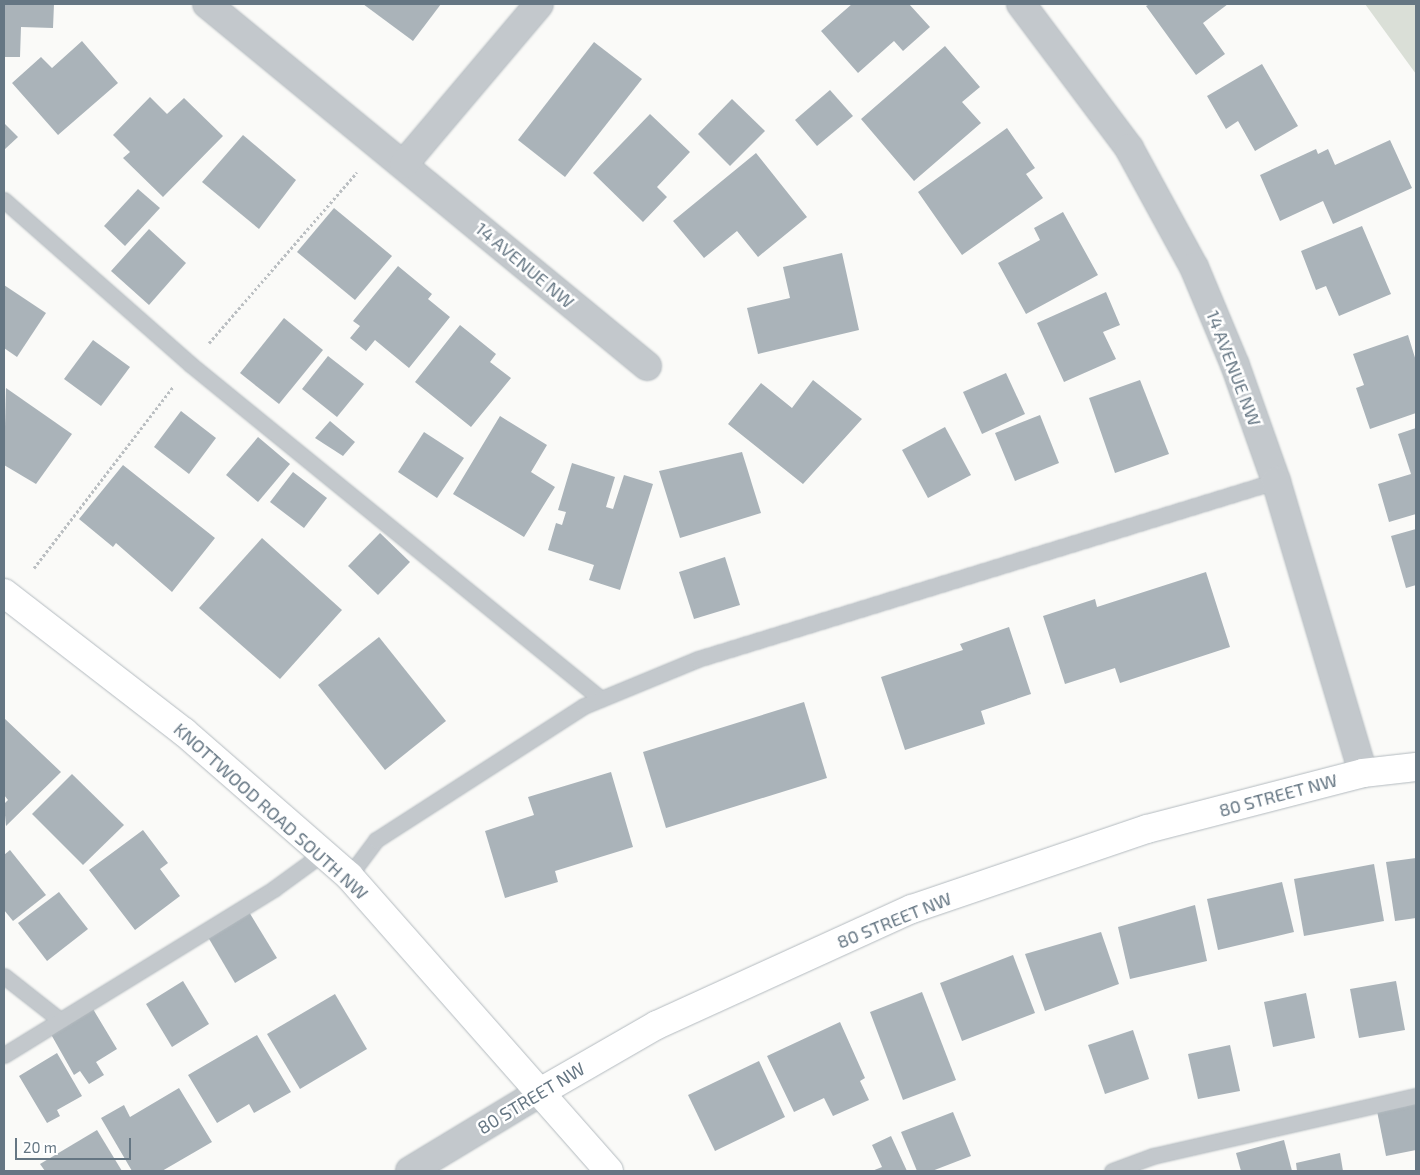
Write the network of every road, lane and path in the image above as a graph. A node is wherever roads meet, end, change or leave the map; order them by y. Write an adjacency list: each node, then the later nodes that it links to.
1 (206, 4): 4 (street, 14 AVENUE NW)
2 (539, 4): 4 (street)
3 (1021, 4): 7 (street, 14 AVENUE NW)
4 (404, 164): 6 (street, 14 AVENUE NW)
5 (4, 200): 9 (lane)
6 (647, 366)
7 (1276, 481): 9 (lane); 11 (street, 14 AVENUE NW)
8 (4, 593): 12 (street, KNOTTWOOD ROAD SOUTH NW)
9 (601, 699): 13 (lane)
10 (1416, 767): 11 (street, 80 STREET NW)
11 (1363, 773): 17 (street, 80 STREET NW)
12 (323, 853): 13 (street, KNOTTWOOD ROAD SOUTH NW); 15 (lane)
13 (349, 876): 17 (street, KNOTTWOOD ROAD SOUTH NW)
14 (4, 976): 15 (lane)
15 (60, 1020): 16 (lane)
16 (4, 1055)
17 (542, 1091): 19 (street, 80 STREET NW); 20 (street, KNOTTWOOD ROAD SOUTH NW)
18 (1416, 1096): 21 (lane)
19 (410, 1171)
20 (609, 1171)
21 (1112, 1171)

